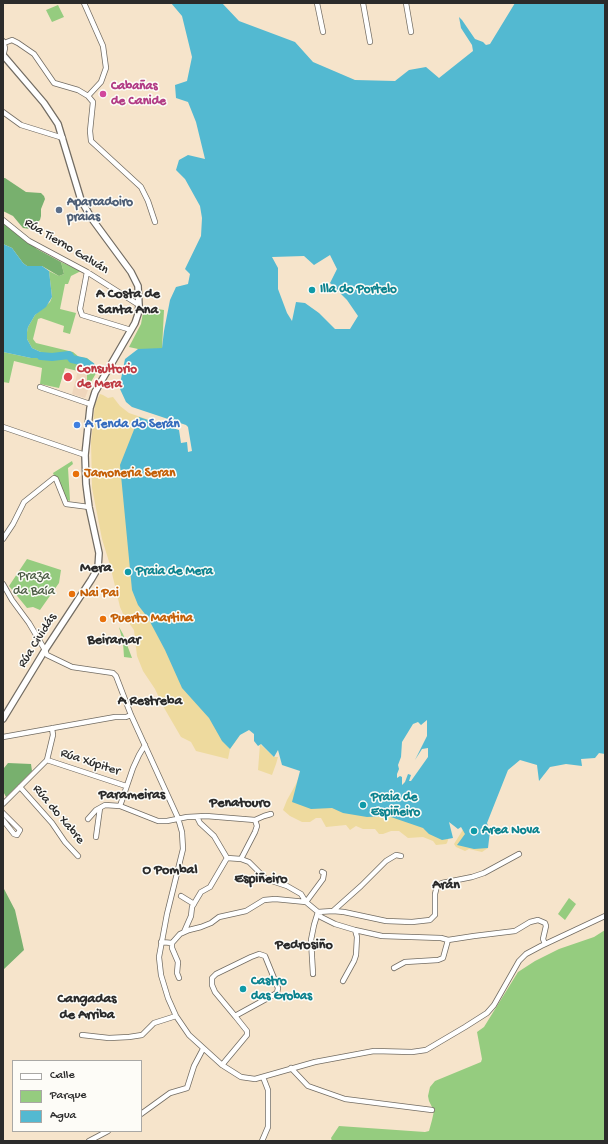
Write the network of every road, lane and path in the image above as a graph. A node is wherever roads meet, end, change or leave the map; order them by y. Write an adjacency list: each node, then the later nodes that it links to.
1 (84, 3): 10 (street)
2 (317, 3): 5 (street)
3 (363, 3): 8 (street)
4 (406, 3): 6 (street)
5 (323, 32)
6 (411, 32)
7 (3, 42): 9 (street); 10 (street)
8 (370, 42)
9 (3, 57): 12 (main road, Rúa Cividás)
10 (88, 96): 14 (street)
11 (3, 112): 12 (street)
12 (63, 138): 16 (main road, Rúa Cividás)
13 (3, 220): 15 (street, Rúa Tierno Galván)
14 (155, 222)
15 (87, 272): 16 (street, Rúa Tierno Galván); 17 (street)
16 (139, 305): 17 (main road, Rúa Cividás)
17 (131, 330): 19 (main road, Rúa Cividás)
18 (40, 387): 19 (street)
19 (90, 404): 21 (main road, Rúa Cividás)
20 (3, 427): 21 (street)
21 (85, 455): 22 (main road, Rúa Cividás)
22 (89, 507): 23 (street); 25 (main road, Rúa Cividás)
23 (3, 539)
24 (3, 584): 25 (street)
25 (44, 650): 26 (street); 27 (main road, Rúa Cividás)
26 (131, 716): 28 (street); 30 (street)
27 (3, 719)
28 (52, 728): 29 (street); 31 (street)
29 (3, 737)
30 (145, 746): 32 (street); 40 (street)
31 (47, 760): 32 (street, Rúa Xúpiter); 33 (street, Rúa do Xabre)
32 (126, 786): 35 (street)
33 (20, 787): 34 (street); 46 (street, Rúa do Xabre)
34 (3, 804)
35 (120, 806): 36 (street); 40 (street)
36 (100, 808): 41 (street); 44 (street)
37 (3, 813): 42 (street)
38 (272, 814): 43 (street)
39 (197, 817): 40 (street); 43 (street); 48 (street)
40 (178, 818): 60 (street)
41 (88, 819)
42 (3, 820)
43 (255, 820): 49 (street)
44 (96, 837)
45 (519, 854): 54 (street)
46 (78, 856)
47 (401, 856): 54 (street)
48 (227, 858): 49 (street); 53 (street)
49 (240, 859): 52 (street)
50 (322, 872): 52 (street)
51 (180, 896): 53 (street)
52 (306, 902): 55 (street); 58 (street)
53 (194, 904): 58 (street)
54 (333, 911): 55 (street)
55 (318, 912): 57 (street); 64 (street)
56 (605, 916): 62 (street)
57 (355, 930): 59 (street); 66 (street)
58 (184, 932): 61 (street)
59 (448, 940): 62 (street); 63 (street)
60 (161, 942): 61 (street); 67 (street)
61 (172, 943): 65 (street)
62 (545, 944): 72 (street)
63 (394, 968)
64 (313, 974)
65 (179, 978)
66 (343, 981)
67 (176, 1016): 69 (street); 70 (street)
68 (235, 1016): 68 (street); 71 (street)
69 (82, 1035)
70 (202, 1049): 71 (street); 75 (street)
71 (222, 1065): 73 (street)
72 (291, 1068): 73 (street); 74 (street)
73 (263, 1077): 78 (street)
74 (432, 1110)
75 (142, 1113)
76 (106, 1132): 77 (street)
77 (89, 1141)
78 (262, 1141)

